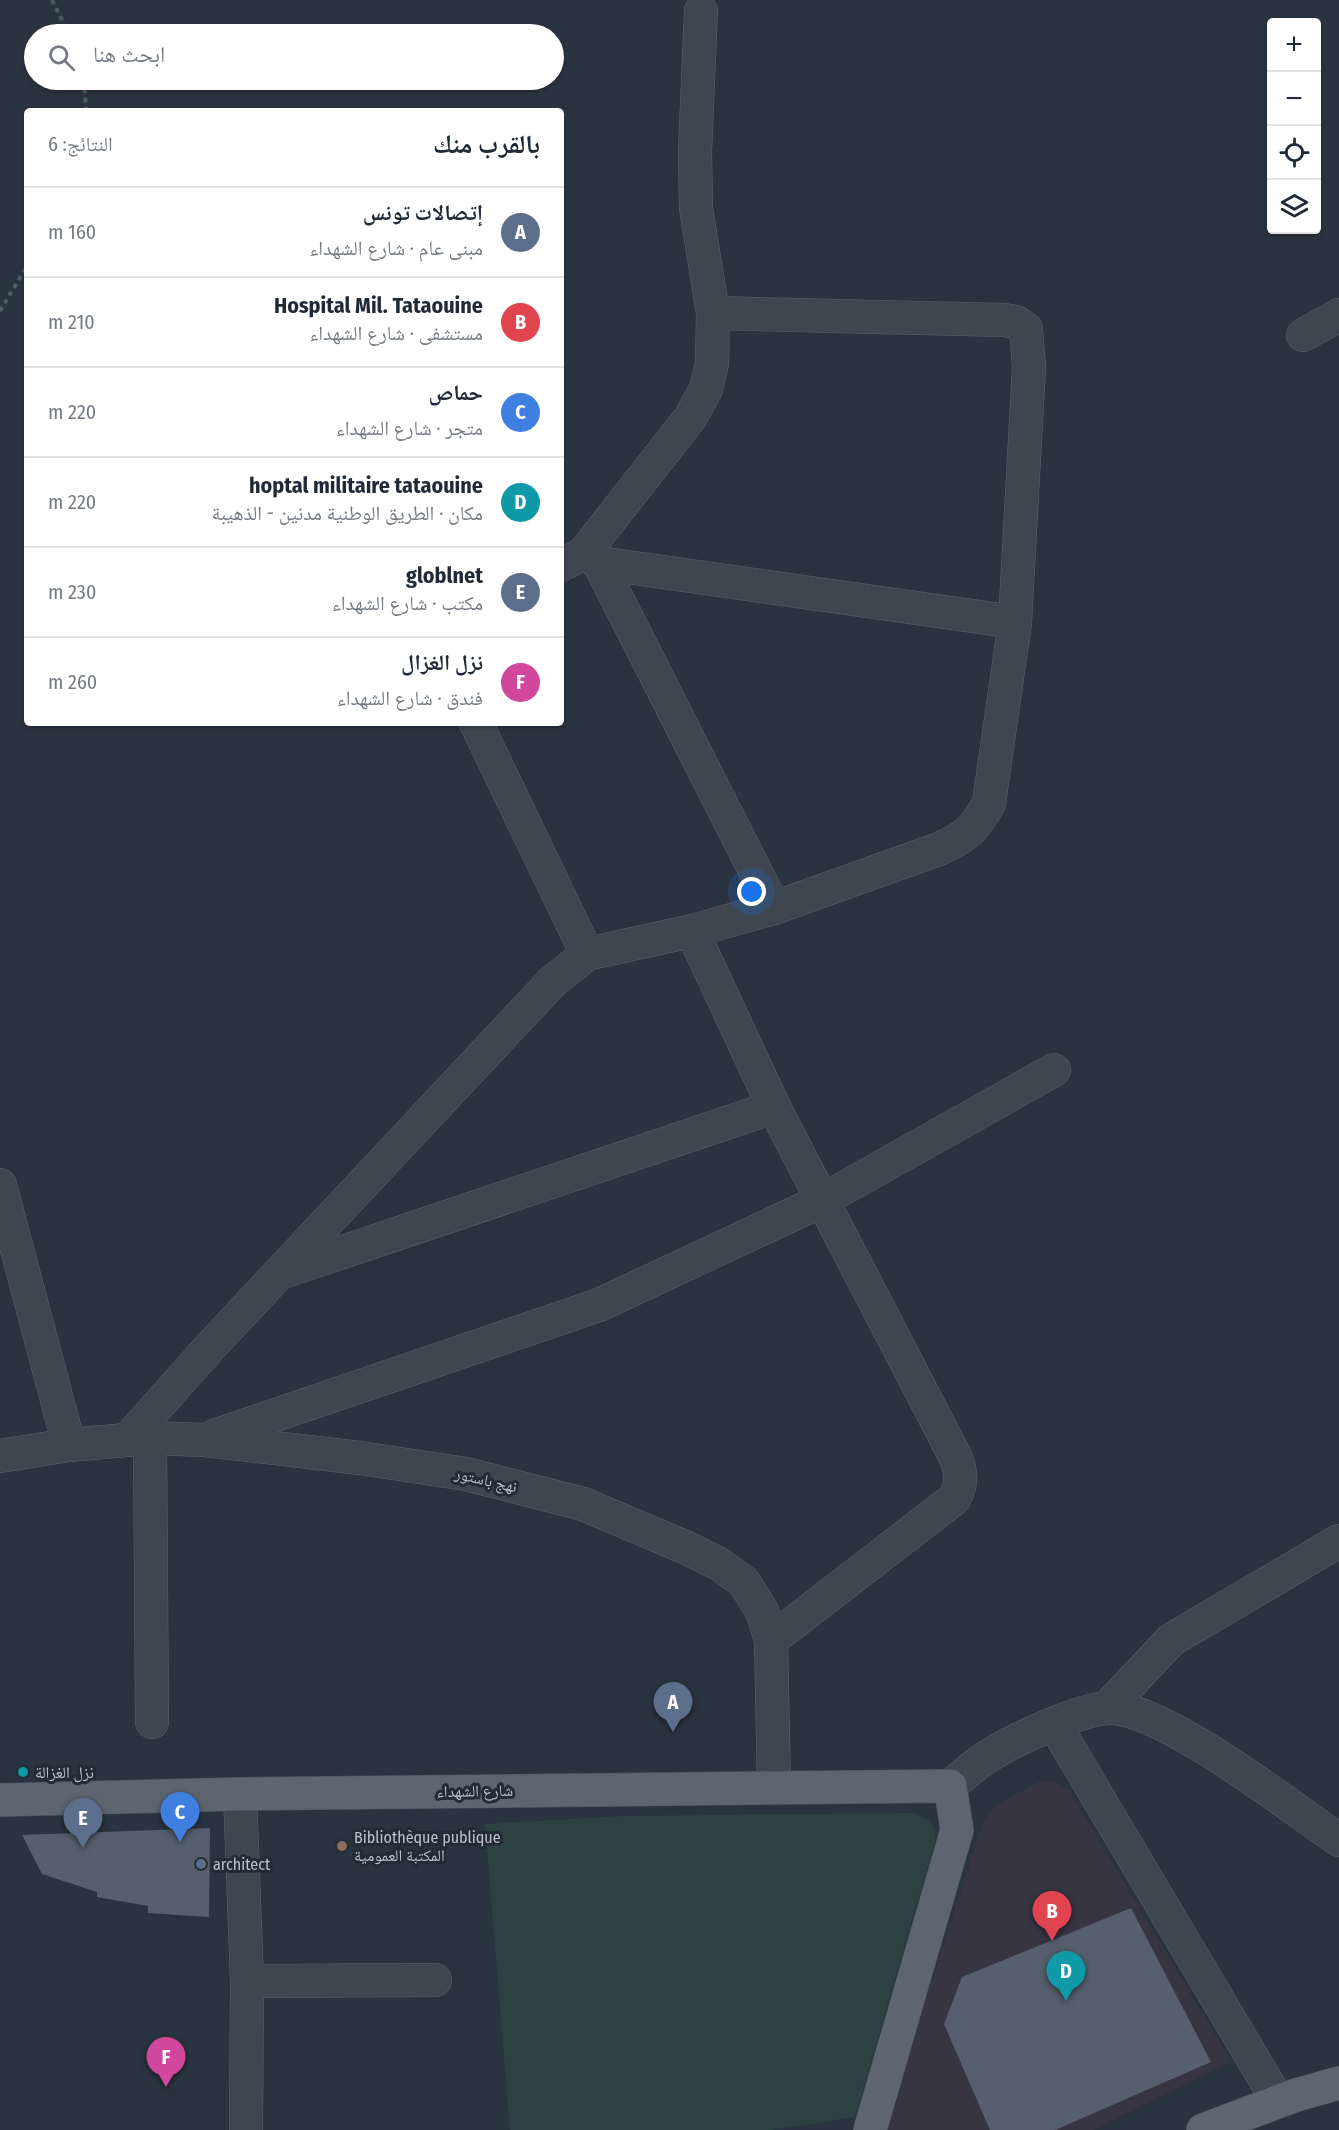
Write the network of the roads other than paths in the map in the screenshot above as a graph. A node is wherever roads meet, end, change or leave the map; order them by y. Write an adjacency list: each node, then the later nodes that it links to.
1 (702, 11): 2 (street)
2 (713, 313): 5 (street); 6 (street)
3 (1339, 315): 4 (street)
4 (1303, 335)
5 (582, 560): 6 (street); 8 (street)
6 (1015, 621): 8 (street)
7 (477, 726): 10 (street)
8 (774, 908): 9 (street)
9 (692, 931): 10 (street); 12 (street)
10 (587, 954): 15 (street)
11 (1054, 1070): 14 (street)
12 (774, 1107): 14 (street); 15 (street)
13 (0, 1185): 18 (street)
14 (821, 1201): 17 (street); 21 (street)
15 (280, 1273): 16 (street)
16 (140, 1438): 17 (street, نهج باستور); 18 (street, نهج باستور); 23 (street)
17 (205, 1440): 21 (street, نهج باستور)
18 (69, 1445): 19 (street, نهج باستور)
19 (0, 1456)
20 (1339, 1540): 22 (street)
21 (771, 1640): 25 (street, نهج باستور)
22 (1108, 1707): 24 (street); 29 (street)
23 (152, 1722)
24 (1055, 1725): 26 (street); 33 (street)
25 (774, 1786): 26 (main road, شارع الشهداء); 27 (main road, شارع الشهداء)
26 (950, 1786): 35 (main road)
27 (240, 1794): 28 (main road, شارع الشهداء); 31 (street)
28 (0, 1800)
29 (1339, 1840)
30 (435, 1980): 31 (street)
31 (247, 1981): 34 (street)
32 (1339, 2083): 33 (main road)
33 (1278, 2101): 36 (main road)
34 (246, 2130)
35 (870, 2130)
36 (1203, 2130)

